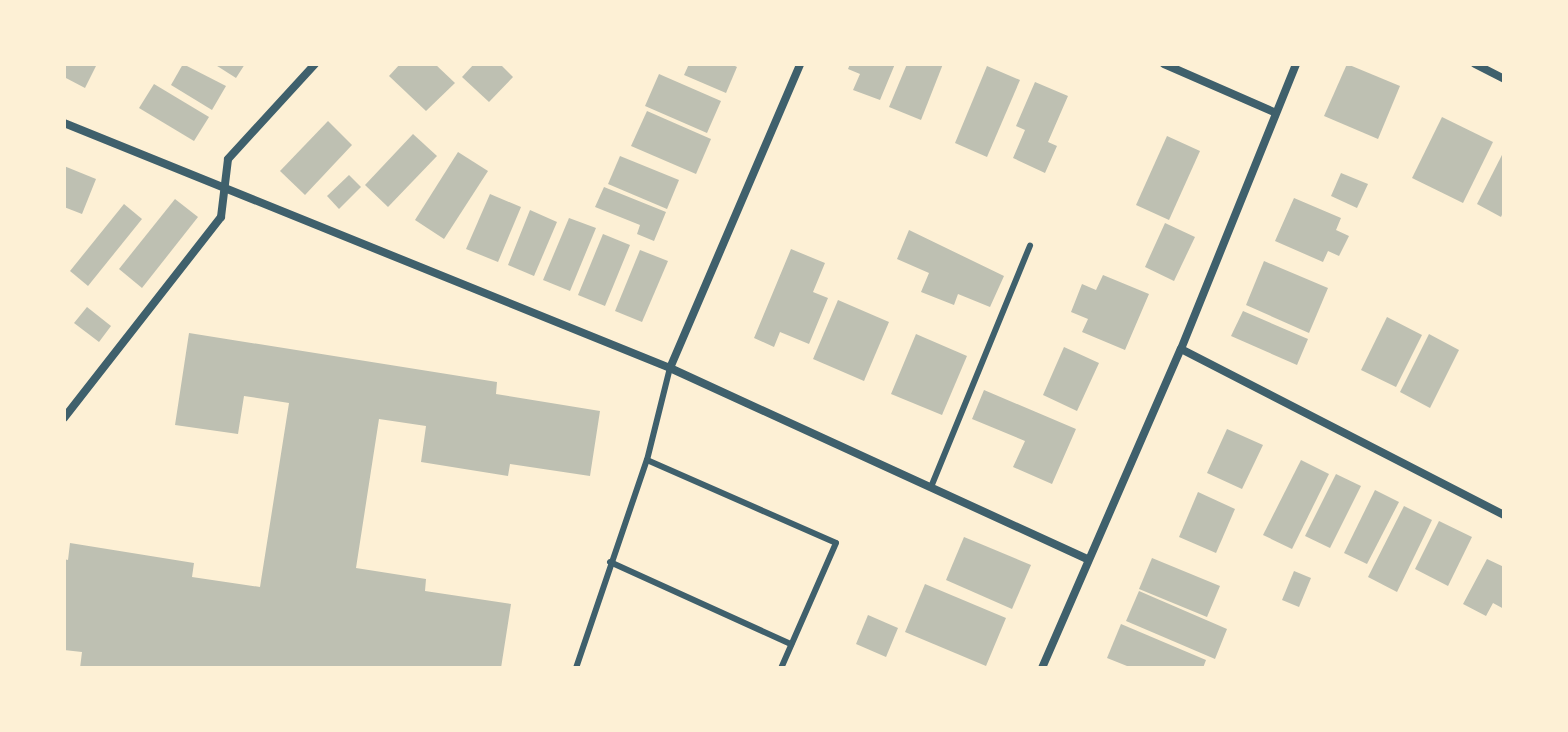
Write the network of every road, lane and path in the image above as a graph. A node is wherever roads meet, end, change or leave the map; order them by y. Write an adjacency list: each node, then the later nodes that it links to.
1 (315, 64): 9 (street)
2 (800, 64): 12 (street)
3 (1164, 64): 7 (street)
4 (1296, 64): 7 (street)
5 (1475, 64): 6 (street)
6 (1504, 79)
7 (1276, 113): 11 (street)
8 (64, 123): 9 (street)
9 (224, 188): 12 (street); 13 (street)
10 (1030, 246): 15 (lane)
11 (1181, 349): 16 (street); 17 (street)
12 (670, 368): 14 (lane); 15 (street)
13 (64, 418)
14 (647, 460): 18 (lane); 19 (lane)
15 (931, 487): 17 (street)
16 (1504, 515)
17 (1088, 559): 22 (street)
18 (610, 562): 19 (lane); 20 (lane)
19 (791, 644): 21 (lane)
20 (576, 668)
21 (781, 668)
22 (1042, 668)

